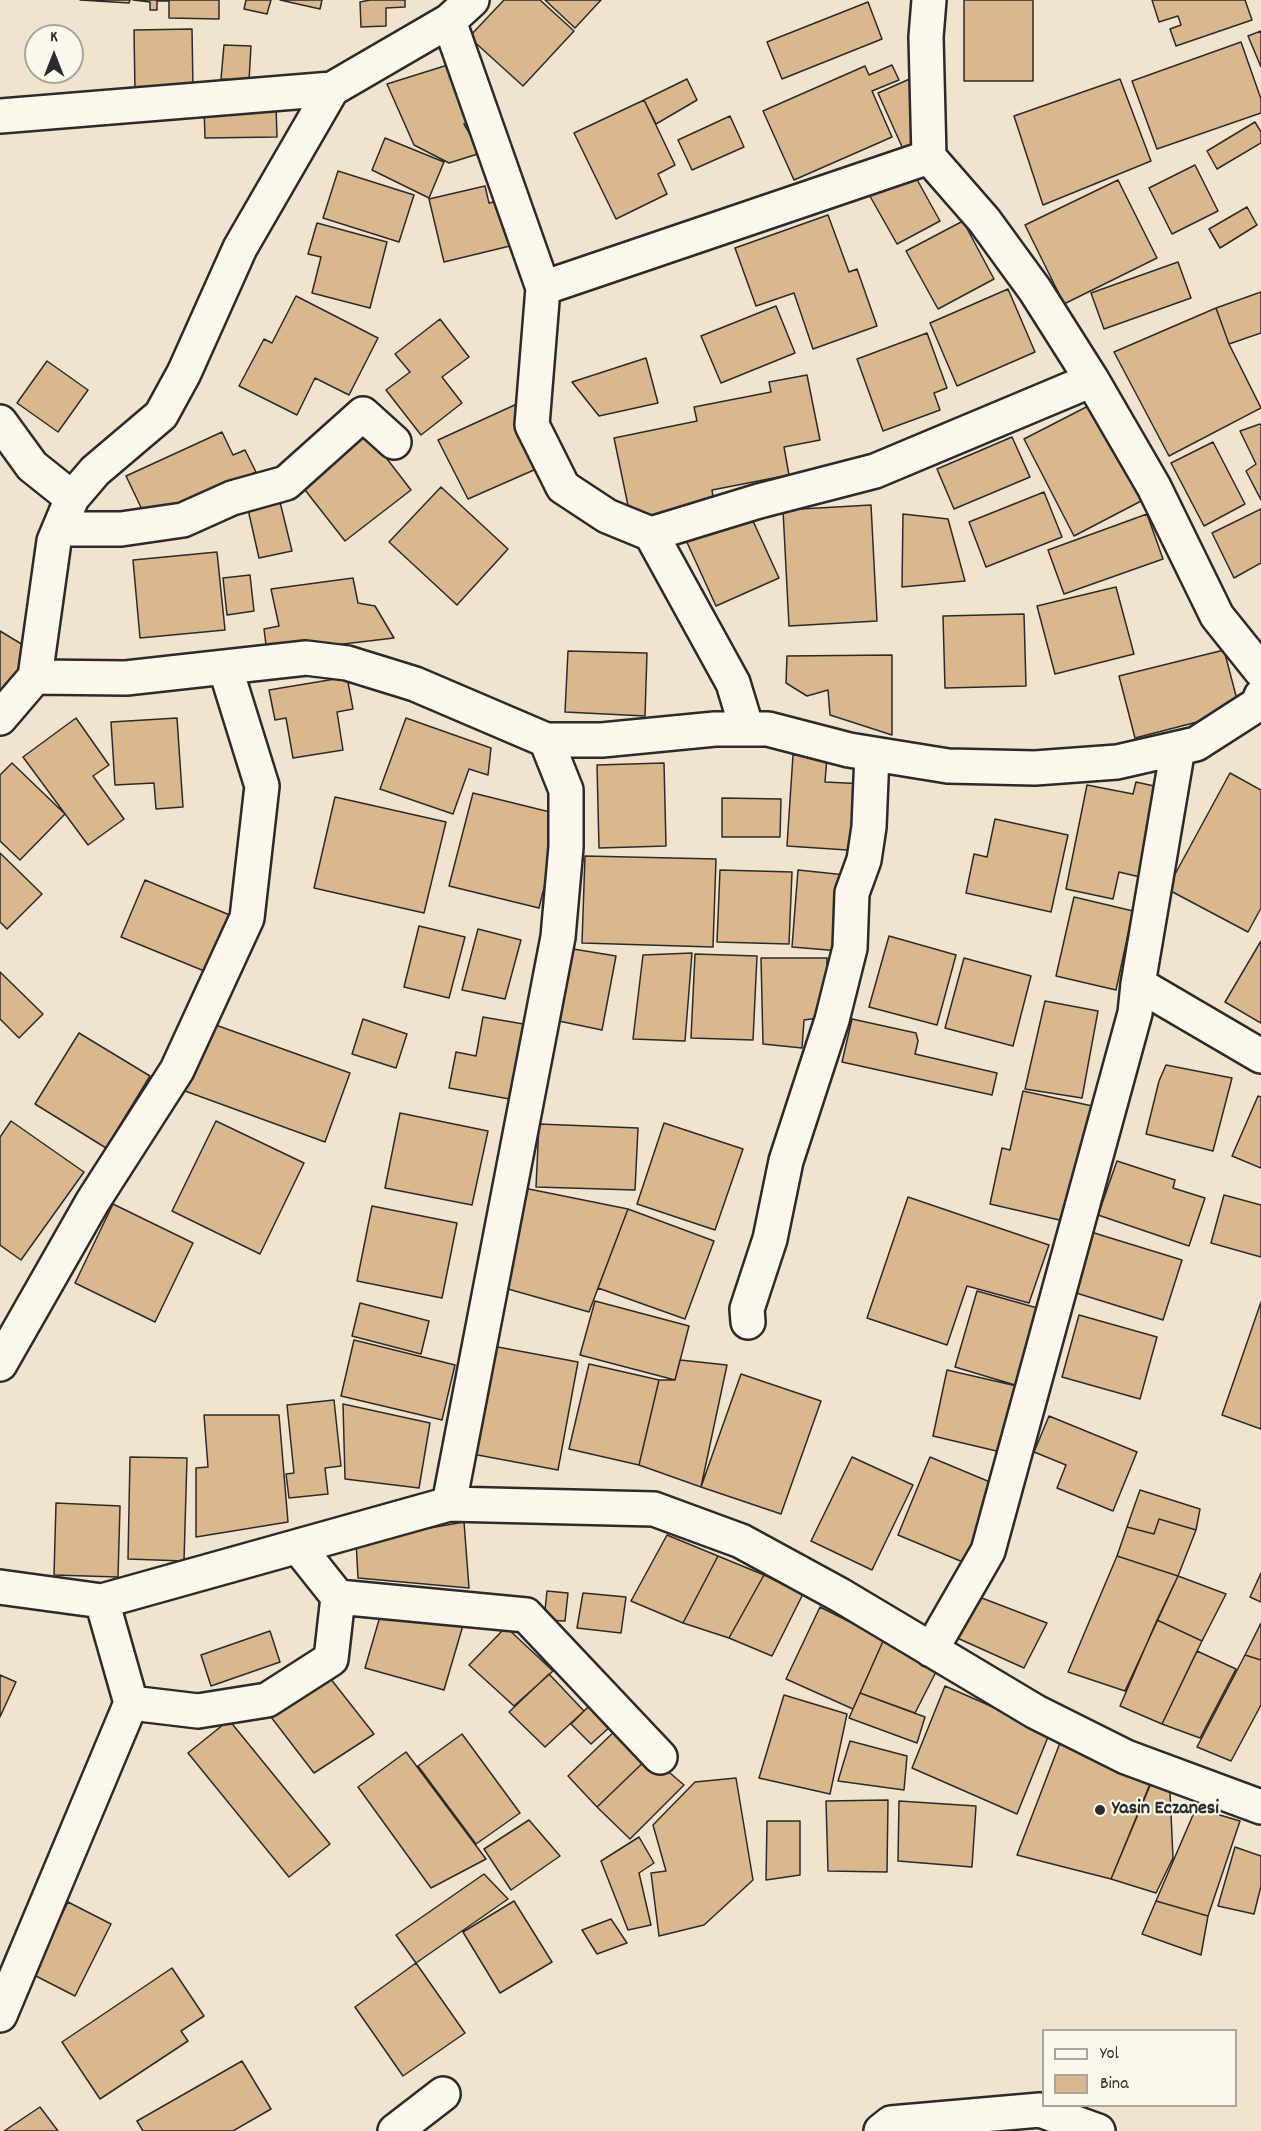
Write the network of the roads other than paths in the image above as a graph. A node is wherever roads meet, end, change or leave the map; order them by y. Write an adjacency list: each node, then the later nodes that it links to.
1 (929, 0): 5 (street)
2 (461, 11): 3 (street); 6 (street)
3 (332, 89): 4 (street); 10 (street)
4 (0, 116)
5 (928, 158): 6 (street); 7 (street)
6 (543, 288): 12 (street)
7 (1092, 380): 12 (street); 14 (street)
8 (0, 422): 10 (street)
9 (394, 442): 11 (street)
10 (72, 498): 11 (street)
11 (59, 529): 15 (street)
12 (651, 534): 18 (street)
13 (225, 667): 15 (street); 19 (street); 25 (street)
14 (1261, 671)
15 (35, 677): 17 (street)
16 (1261, 696): 20 (street)
17 (0, 718)
18 (747, 729): 19 (street); 21 (street)
19 (546, 740): 26 (street)
20 (1178, 748): 21 (street); 22 (street)
21 (872, 754): 24 (street)
22 (1138, 984): 23 (street); 31 (street)
23 (1261, 1056)
24 (748, 1323)
25 (0, 1364)
26 (449, 1504): 27 (street); 31 (street)
27 (299, 1548): 29 (street); 30 (street)
28 (0, 1587): 30 (street)
29 (338, 1598): 32 (street); 33 (street)
30 (102, 1600): 32 (street)
31 (931, 1650): 34 (street)
32 (131, 1703): 35 (street)
33 (660, 1757)
34 (1261, 1807)
35 (0, 2015)
36 (443, 2094): 37 (street)
37 (396, 2131)
38 (881, 2131): 39 (street)
39 (1098, 2131)

